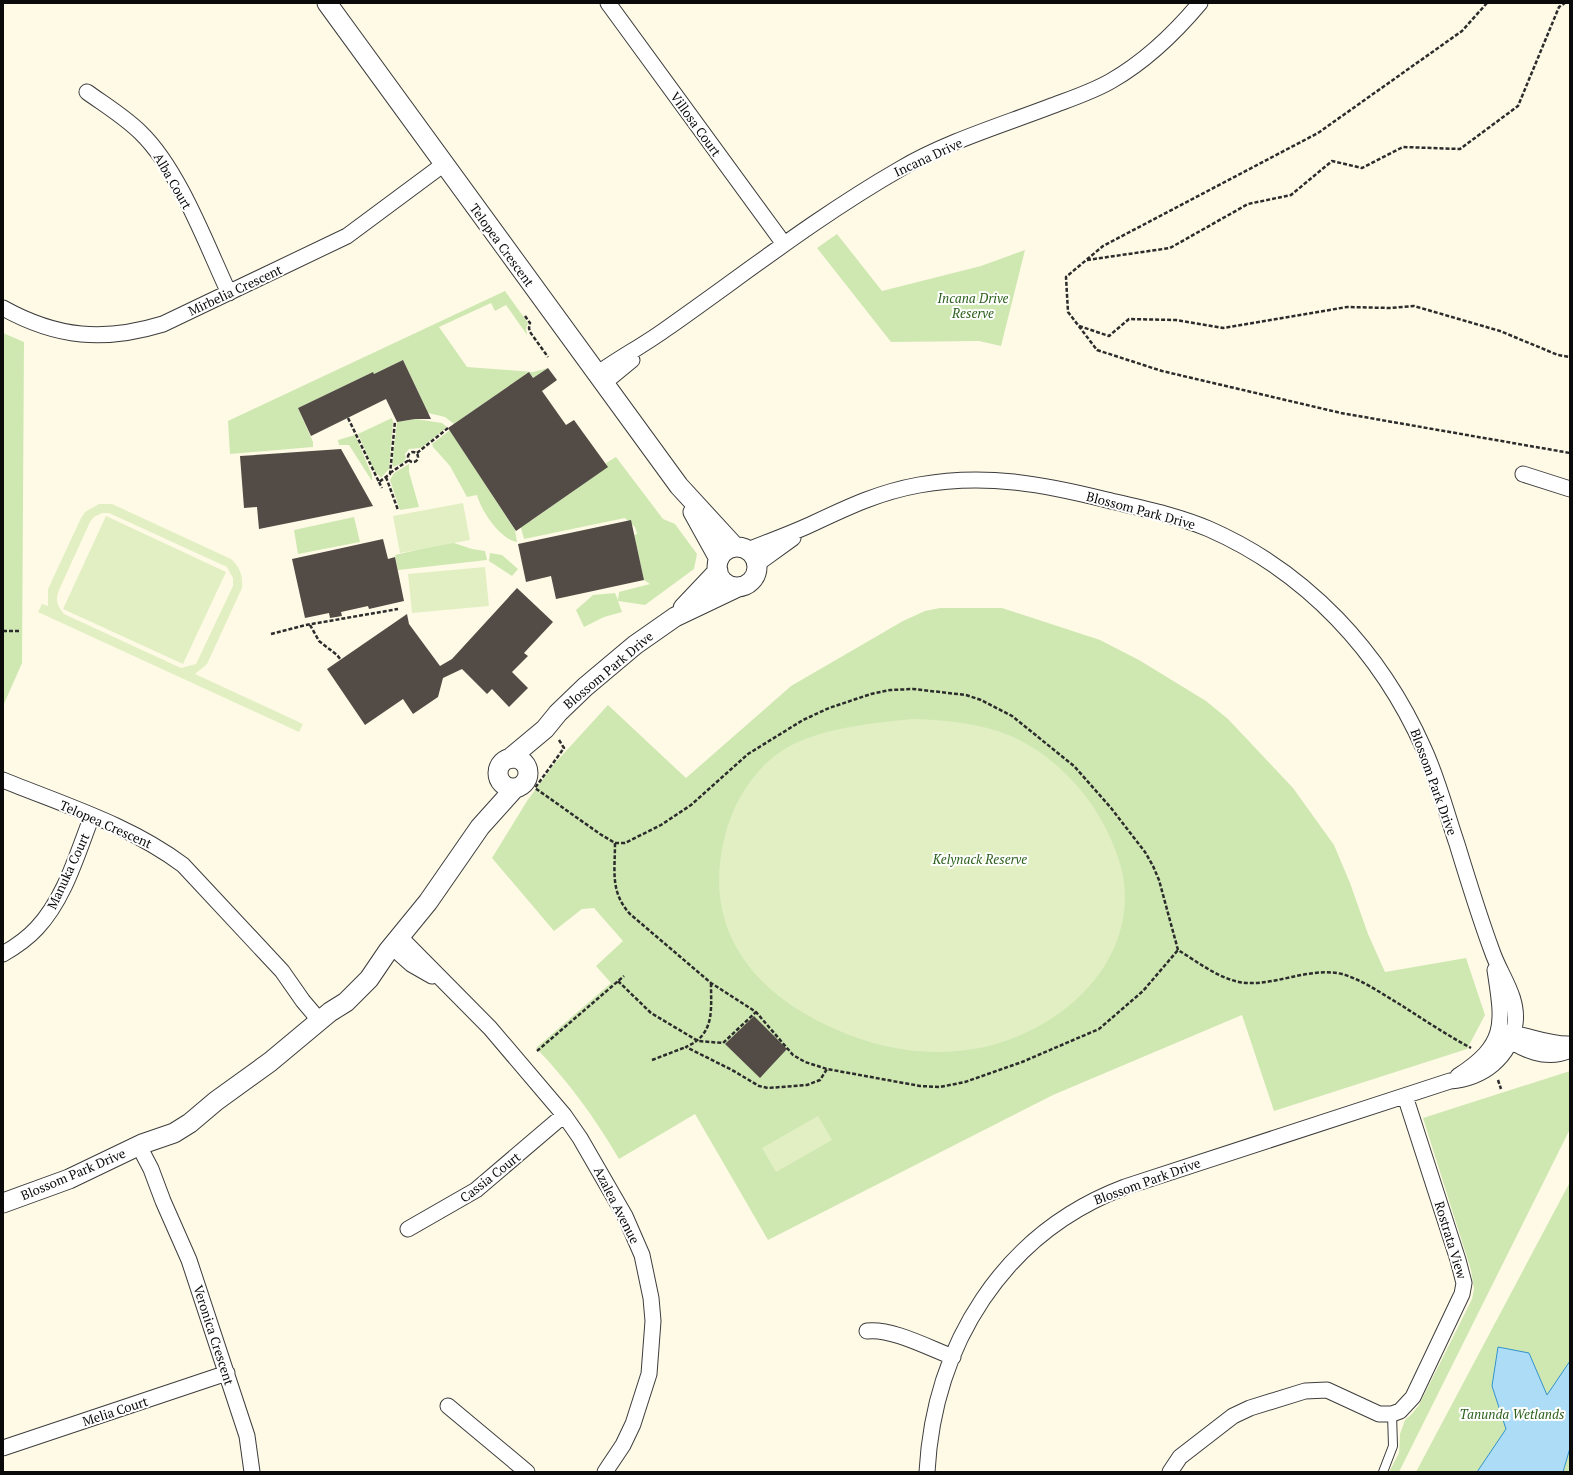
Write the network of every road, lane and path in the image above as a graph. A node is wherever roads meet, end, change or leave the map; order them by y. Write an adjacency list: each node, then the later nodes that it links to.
1 (327, 3): 7 (street, Telopea Crescent)
2 (608, 3): 8 (street, Villosa Court)
3 (1200, 3): 8 (street, Incana Drive)
4 (1487, 3): 9 (path)
5 (1565, 3): 9 (path)
6 (87, 92): 10 (street, Alba Court)
7 (444, 164): 10 (street, Mirbelia Crescent); 16 (street, Telopea Crescent)
8 (784, 244): 16 (street, Incana Drive)
9 (1087, 260): 13 (path)
10 (229, 293): 11 (street, Mirbelia Crescent)
11 (3, 308)
12 (525, 316): 14 (path)
13 (1078, 326): 15 (path); 21 (path)
14 (548, 357)
15 (1570, 357)
16 (600, 378): 27 (street, Telopea Crescent)
17 (348, 418): 26 (path)
18 (395, 421): 23 (path)
19 (448, 428): 20 (path)
20 (417, 453): 22 (path); 22 (path)
21 (1570, 454)
22 (409, 460): 23 (path)
23 (390, 474): 25 (path)
24 (1522, 474): 29 (street)
25 (386, 477): 26 (path); 30 (path)
26 (379, 482): 28 (path)
27 (679, 486): 31 (street, Telopea Crescent); 32 (street, Telopea Crescent)
28 (382, 488)
29 (1570, 489)
30 (398, 510)
31 (747, 554): 32 (street); 33 (street); 57 (street, Blossom Park Drive)
32 (718, 565): 33 (street); 35 (street, Blossom Park Drive)
33 (738, 587): 35 (street, Blossom Park Drive)
34 (398, 608): 36 (path)
35 (675, 617): 41 (street, Blossom Park Drive)
36 (310, 625): 39 (path); 40 (path)
37 (3, 631): 38 (path)
38 (20, 631)
39 (271, 634)
40 (341, 660)
41 (552, 734): 42 (street, Blossom Park Drive); 43 (street, Blossom Park Drive); 48 (path)
42 (503, 766): 43 (street); 45 (street); 47 (street, Blossom Park Drive)
43 (528, 770): 45 (street)
44 (3, 780): 46 (street, Telopea Crescent)
45 (515, 788): 47 (street, Blossom Park Drive)
46 (92, 816): 51 (street, Manuka Court); 56 (street, Telopea Crescent)
47 (480, 827): 49 (street, Blossom Park Drive)
48 (615, 843): 50 (path); 54 (path)
49 (393, 945): 56 (street, Blossom Park Drive); 68 (street, Azalea Avenue)
50 (1178, 950): 64 (path); 65 (path)
51 (3, 954)
52 (624, 976): 53 (path)
53 (618, 981): 58 (path); 62 (path)
54 (711, 983): 55 (path); 58 (path)
55 (756, 1012): 58 (path); 65 (path)
56 (326, 1015): 69 (street, Blossom Park Drive)
57 (1507, 1035): 59 (street); 61 (street); 64 (street, Blossom Park Drive)
58 (698, 1041): 60 (path)
59 (1570, 1044)
60 (686, 1047): 63 (path); 65 (path)
61 (1570, 1050)
62 (537, 1051)
63 (652, 1060)
64 (1487, 1062): 66 (path); 67 (street, Blossom Park Drive)
65 (827, 1069)
66 (1501, 1089)
67 (1405, 1096): 73 (street, Blossom Park Drive); 76 (street, Rostrata View)
68 (564, 1115): 71 (street, Cassia Court); 80 (street, Azalea Avenue)
69 (137, 1147): 70 (street, Blossom Park Drive); 74 (street, Veronica Crescent)
70 (3, 1203)
71 (408, 1229)
72 (867, 1331): 73 (street)
73 (953, 1357): 81 (street, Blossom Park Drive)
74 (226, 1373): 77 (street, Melia Court); 78 (street, Veronica Crescent)
75 (448, 1406): 79 (street)
76 (1392, 1414): 82 (street); 83 (lane)
77 (3, 1448)
78 (252, 1472)
79 (528, 1472)
80 (605, 1472)
81 (927, 1472)
82 (1170, 1472)
83 (1383, 1472)

